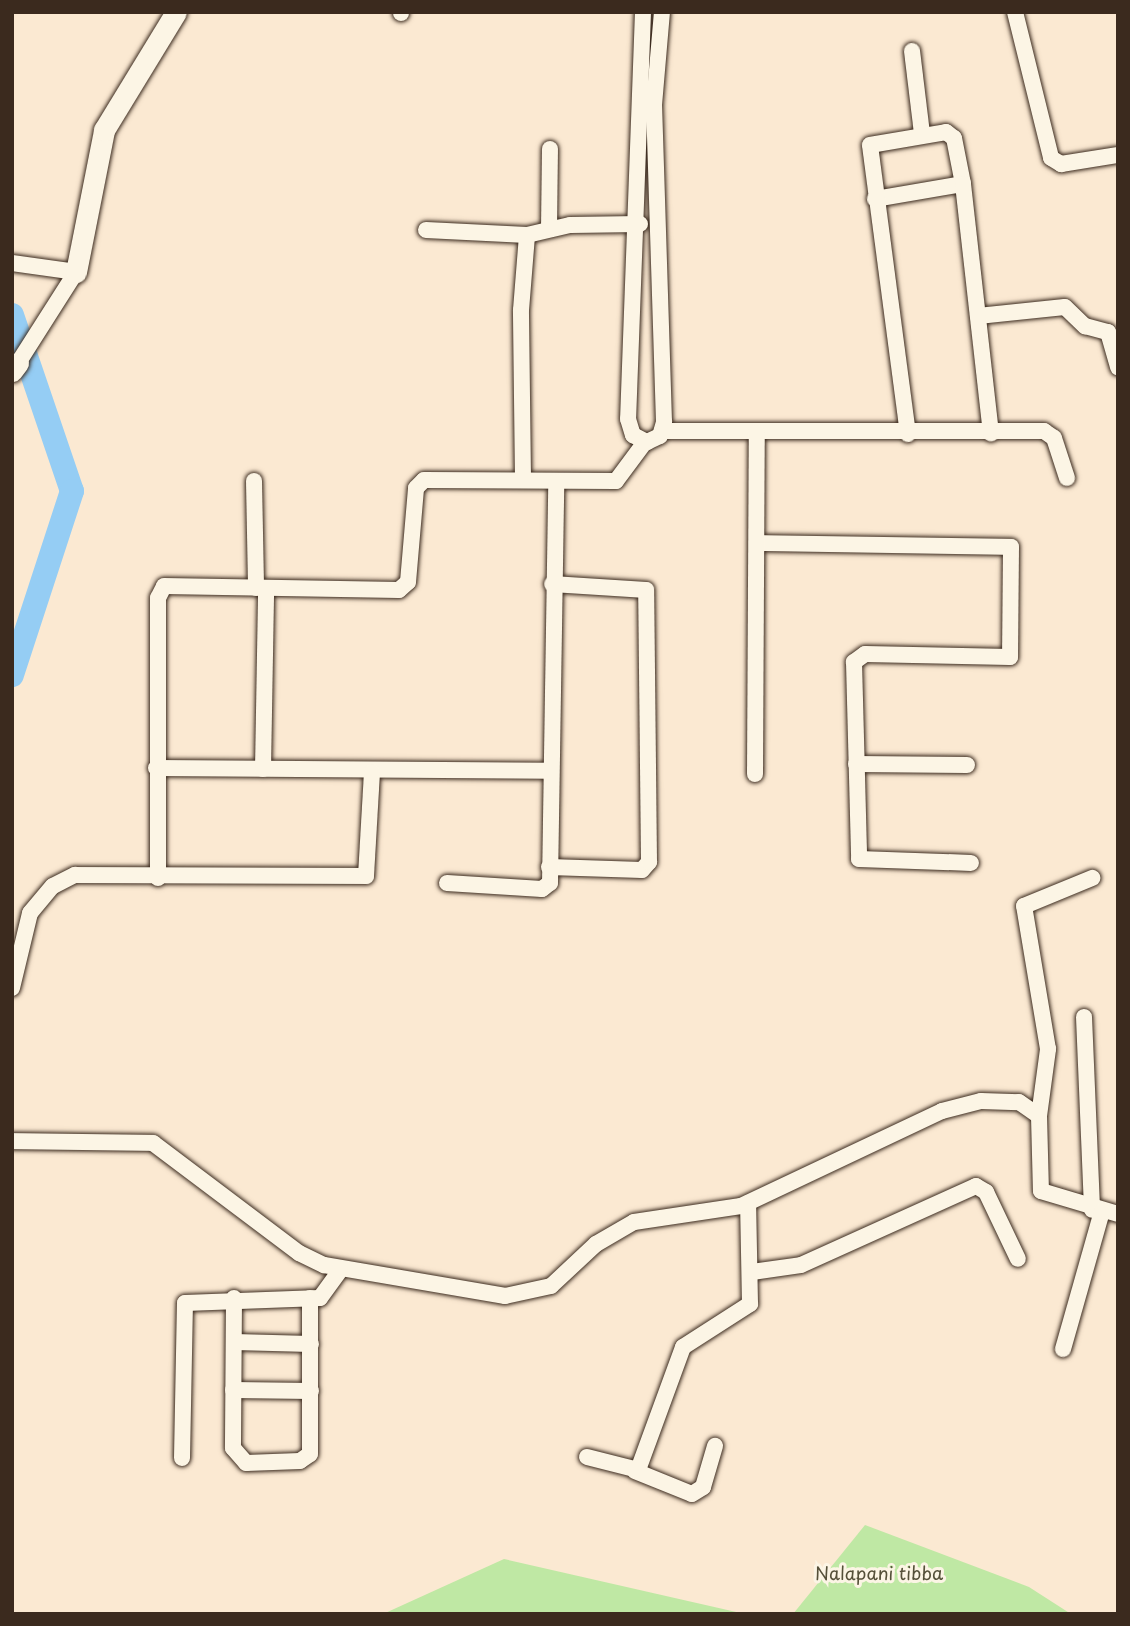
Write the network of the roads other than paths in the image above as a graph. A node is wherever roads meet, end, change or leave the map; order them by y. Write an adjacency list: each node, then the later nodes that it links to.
1 (176, 12): 17 (street)
2 (643, 12): 11 (street)
3 (662, 12): 12 (street)
4 (1015, 12): 8 (street)
5 (912, 51): 6 (street)
6 (922, 134): 9 (street); 10 (street)
7 (550, 149): 13 (street)
8 (1118, 155)
9 (962, 184): 10 (street); 18 (street)
10 (875, 198): 24 (street)
11 (631, 223): 12 (street); 13 (street); 25 (street)
12 (656, 224): 21 (street)
13 (549, 229): 15 (street)
14 (426, 230): 15 (street)
15 (527, 235): 27 (street)
16 (12, 263): 17 (street)
17 (76, 272): 19 (street)
18 (978, 316): 20 (street); 23 (street)
19 (15, 367)
20 (1118, 368)
21 (662, 431): 22 (street); 25 (street)
22 (757, 433): 24 (street); 30 (street)
23 (991, 433): 24 (street); 26 (street)
24 (908, 434)
25 (645, 442): 29 (street)
26 (1067, 478)
27 (523, 480): 29 (street); 32 (street)
28 (254, 481): 32 (street)
29 (556, 482): 31 (street)
30 (757, 543): 33 (street); 39 (street)
31 (552, 584): 37 (street); 41 (street)
32 (261, 589): 35 (street); 36 (street)
33 (856, 764): 34 (street); 40 (street)
34 (967, 765)
35 (156, 768): 36 (street); 42 (street)
36 (263, 769): 38 (street)
37 (549, 771): 38 (street); 41 (street)
38 (372, 772): 42 (street)
39 (755, 775)
40 (971, 863)
41 (549, 867): 44 (street)
42 (158, 878): 45 (street)
43 (1092, 878): 47 (street)
44 (447, 883)
45 (12, 988)
46 (1084, 1017): 50 (street)
47 (1039, 1116): 49 (street); 50 (street)
48 (12, 1141): 52 (street)
49 (748, 1203): 52 (street); 53 (street)
50 (1104, 1212): 58 (street)
51 (1018, 1259): 53 (street)
52 (340, 1269): 55 (street)
53 (752, 1272): 64 (street)
54 (234, 1298): 55 (street); 56 (street); 63 (street)
55 (310, 1298): 57 (street)
56 (234, 1342): 57 (street); 59 (street)
57 (311, 1344): 60 (street)
58 (1063, 1349)
59 (233, 1390): 60 (street); 60 (street)
60 (311, 1391)
61 (715, 1446): 64 (street)
62 (587, 1457): 64 (street)
63 (182, 1458)
64 (635, 1471)

